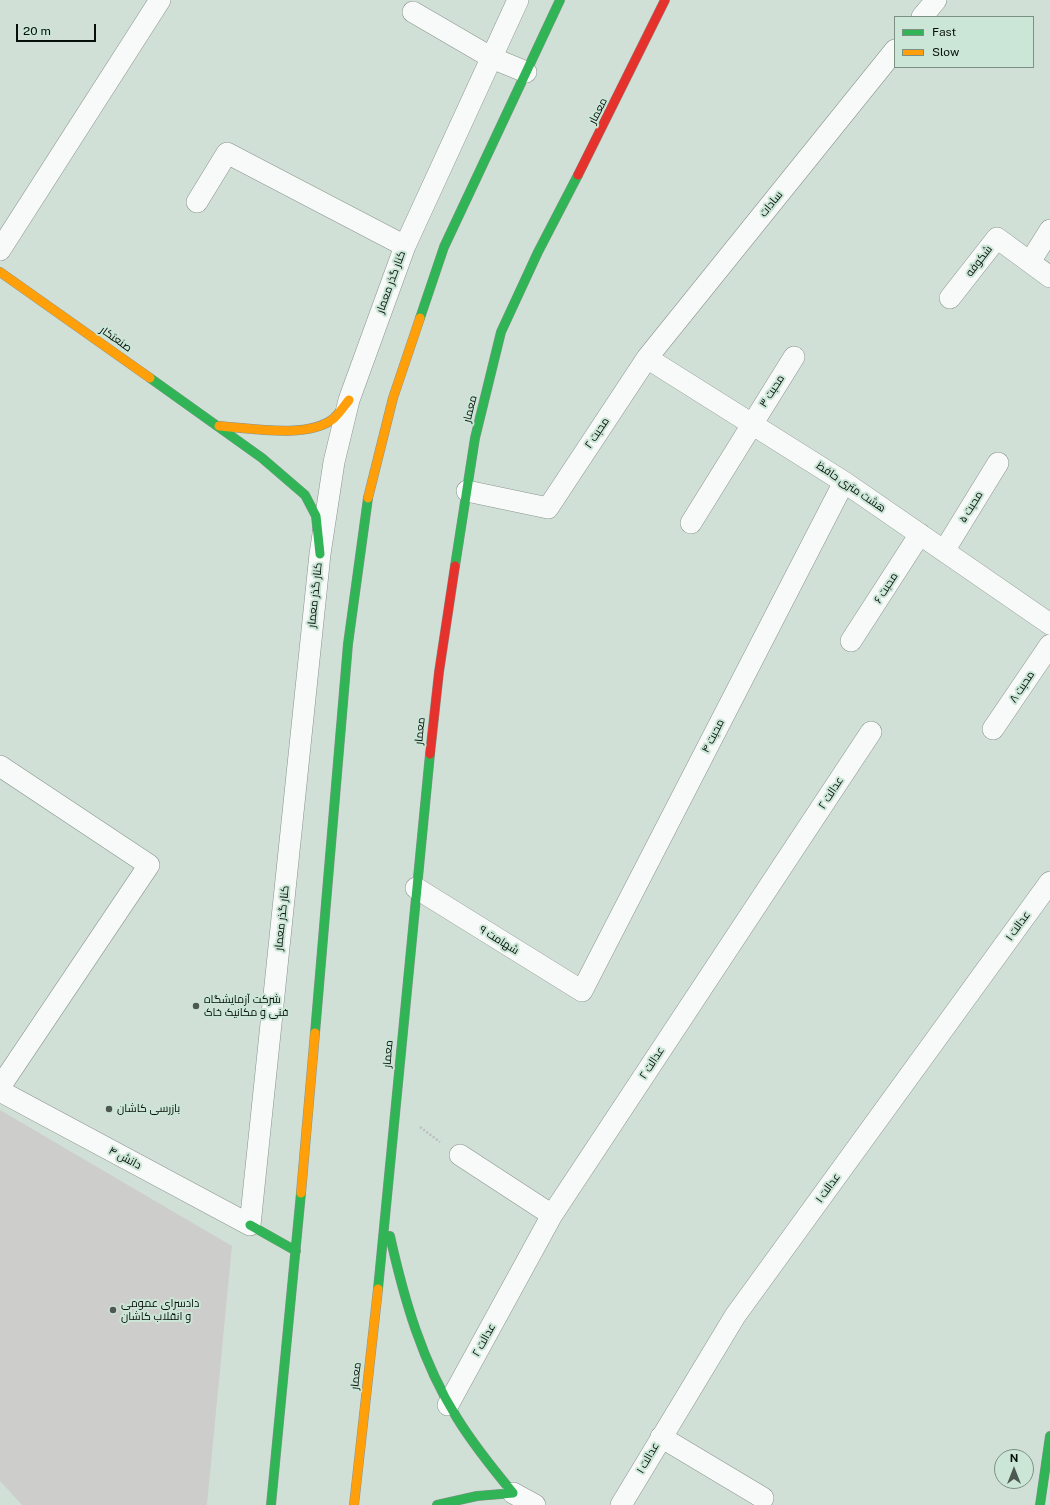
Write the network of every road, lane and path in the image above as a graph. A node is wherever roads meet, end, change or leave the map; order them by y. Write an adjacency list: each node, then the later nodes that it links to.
1 (160, 0): 14 (street)
2 (518, 0): 9 (street, کنار گذر معمار)
3 (560, 0): 10 (main road)
4 (665, 0): 26 (main road, معمار)
5 (936, 0): 7 (street)
6 (413, 12): 9 (street)
7 (923, 16)
8 (894, 51): 19 (street, سادات)
9 (492, 58): 10 (street); 13 (street, کنار گذر معمار)
10 (526, 72): 47 (main road)
11 (197, 202): 13 (street)
12 (1050, 230): 15 (street)
13 (404, 246): 21 (street, کنار گذر معمار)
14 (0, 250)
15 (1030, 262): 17 (street, شکوفه); 18 (street, شکوفه)
16 (0, 272): 23 (main road, صنعتکار)
17 (1050, 277)
18 (950, 298)
19 (647, 358): 22 (street, هشت متری حافظ); 26 (street, محبت ۲)
20 (794, 358): 22 (street, محبت ۳)
21 (349, 400): 23 (main road); 30 (street, کنار گذر معمار)
22 (751, 424): 25 (street, هشت متری حافظ); 27 (street, محبت ۳)
23 (219, 426): 30 (main road, صنعتکار)
24 (998, 463): 29 (street, محبت ۵)
25 (844, 482): 28 (street, هشت متری حافظ); 39 (street, محبت ۴)
26 (467, 491): 38 (main road, معمار)
27 (691, 523)
28 (920, 534): 29 (street, هشت متری حافظ); 32 (street, محبت ۶)
29 (944, 550): 31 (street, هشت متری حافظ)
30 (320, 554): 46 (street, کنار گذر معمار)
31 (1050, 624)
32 (851, 641)
33 (1050, 645): 34 (street, محبت ۸)
34 (993, 729)
35 (871, 732): 44 (street, عدالت ۲)
36 (0, 766): 40 (street)
37 (1050, 882): 50 (street, عدالت ۱)
38 (416, 888): 39 (street, شهامت ۹); 42 (main road, معمار)
39 (582, 991)
40 (0, 1087)
41 (0, 1091): 46 (street, دانش ۴)
42 (395, 1110): 43 (path); 45 (main road, معمار)
43 (460, 1156): 44 (street)
44 (552, 1215): 48 (street, عدالت ۲)
45 (386, 1217): 48 (main road); 54 (main road, معمار)
46 (250, 1225): 47 (main road)
47 (296, 1251): 53 (main road)
48 (448, 1405): 51 (main road)
49 (1050, 1436): 58 (main road)
50 (660, 1438): 52 (street); 57 (street, عدالت ۱)
51 (514, 1493): 55 (main road); 56 (street)
52 (763, 1498)
53 (271, 1505)
54 (354, 1505)
55 (437, 1505)
56 (535, 1505)
57 (621, 1505)
58 (1040, 1505)

